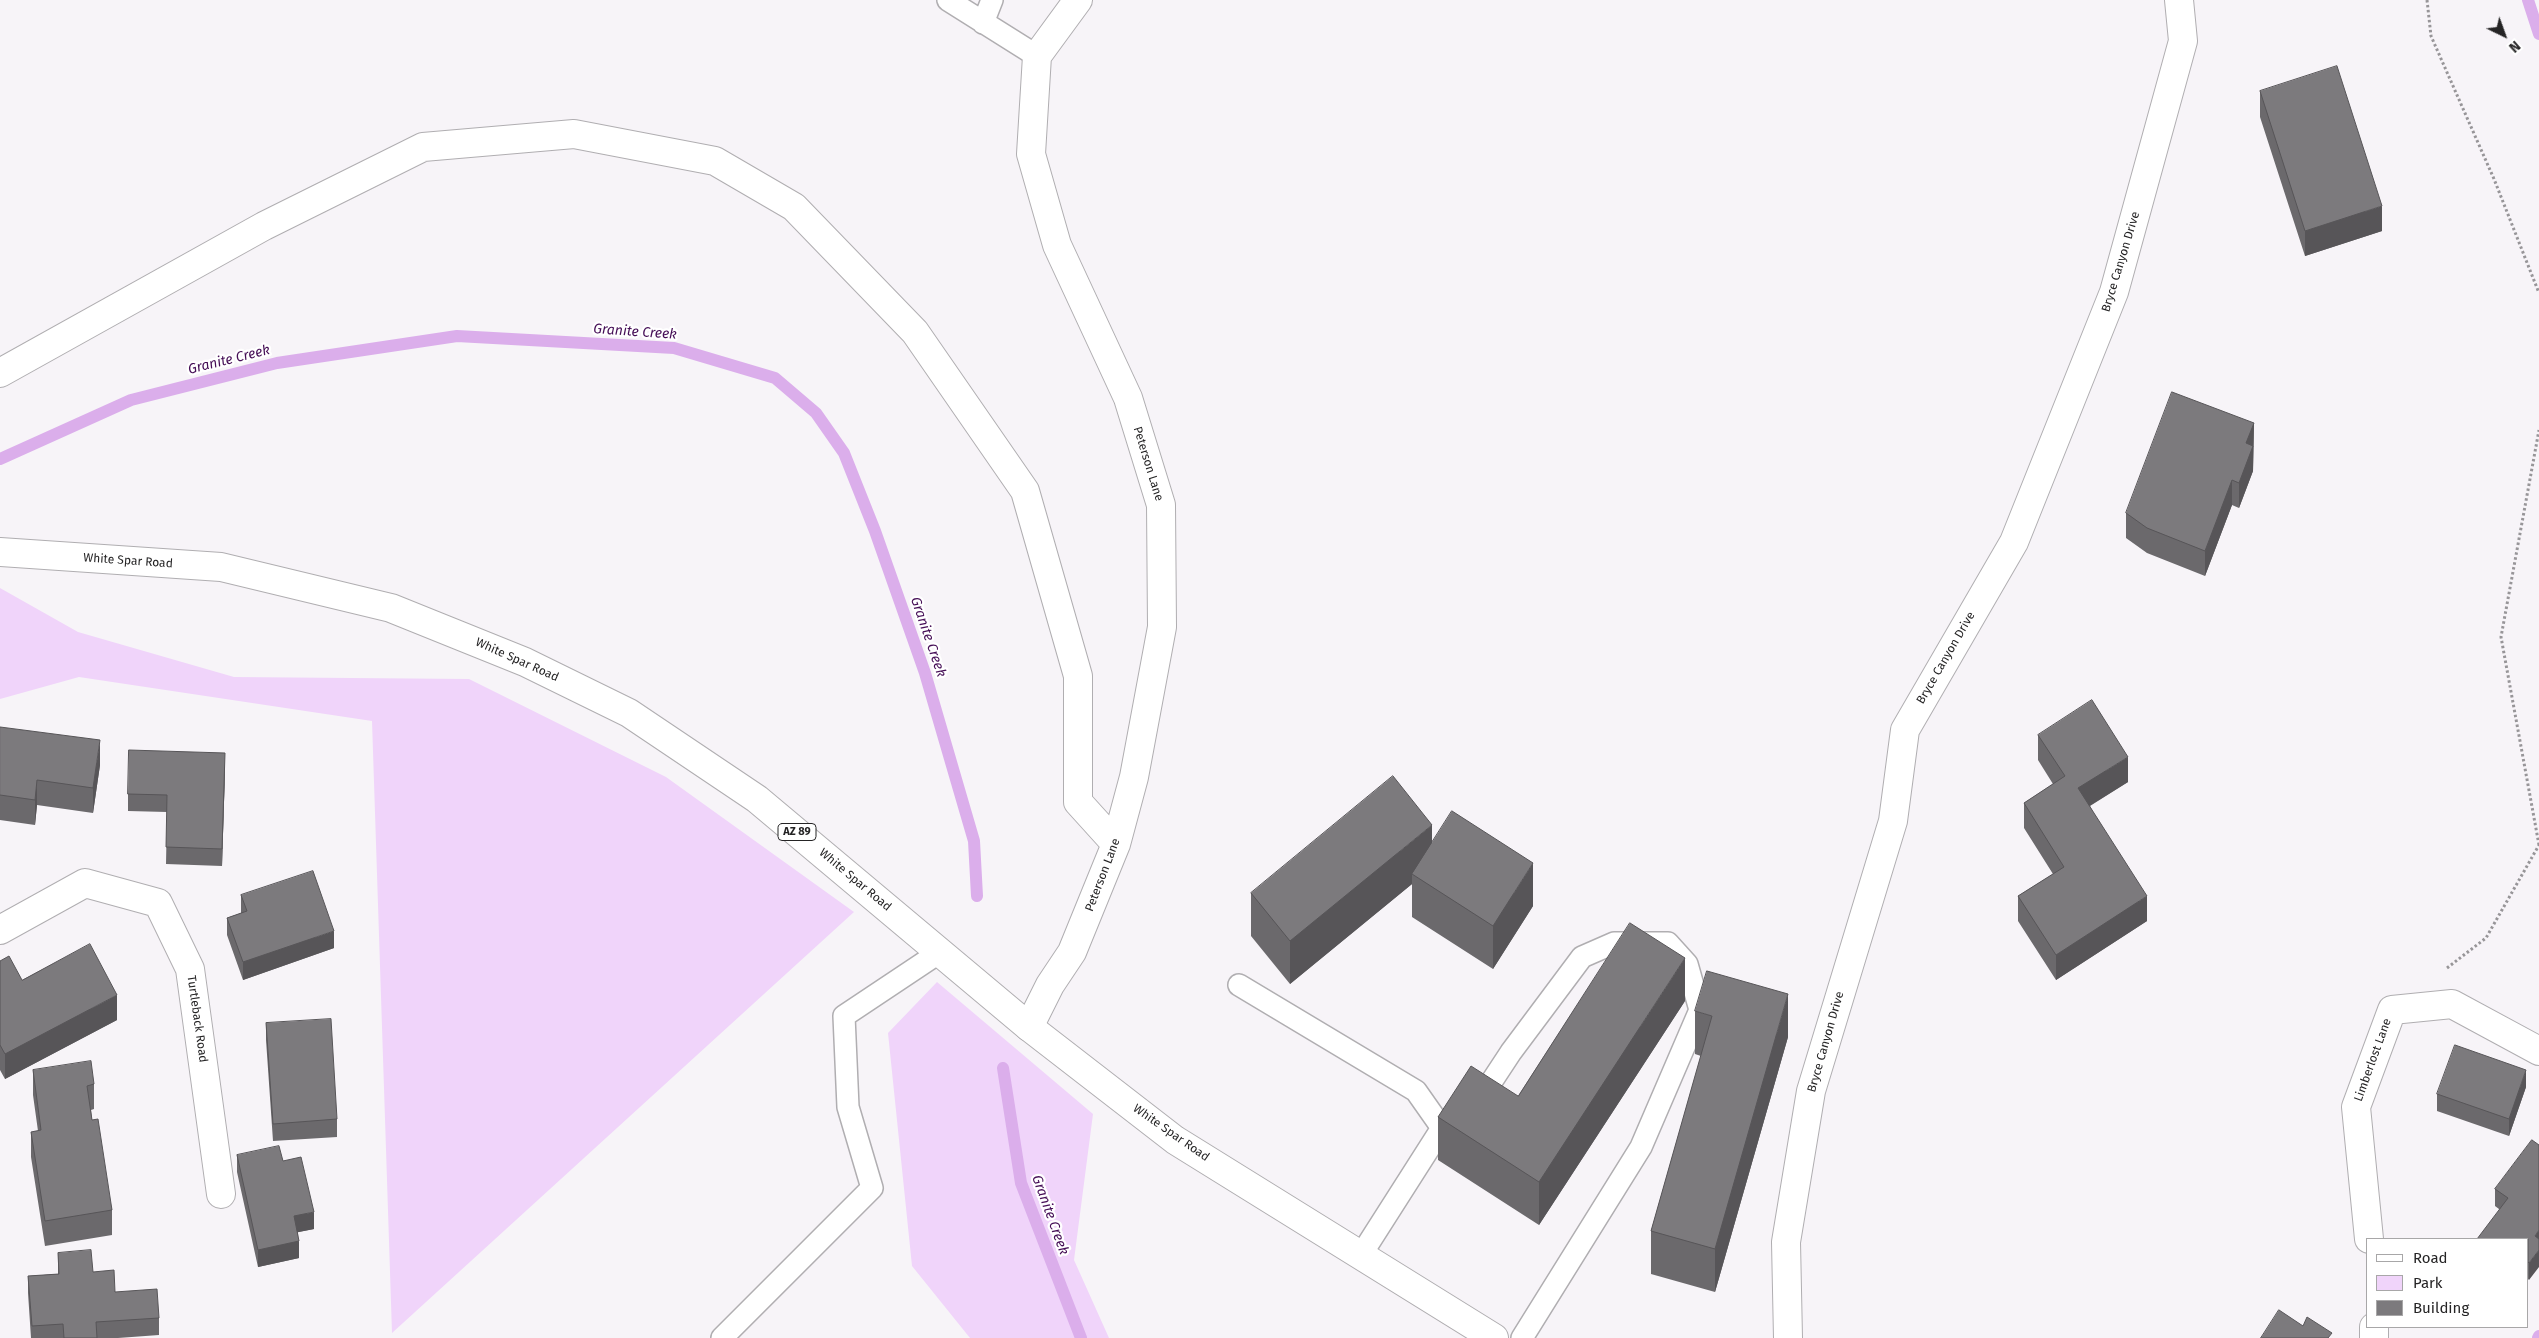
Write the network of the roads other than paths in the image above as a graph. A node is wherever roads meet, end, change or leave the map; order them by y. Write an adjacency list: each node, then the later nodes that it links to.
1 (948, 0): 5 (lane)
2 (992, 0): 5 (lane)
3 (1078, 0): 6 (street)
4 (2179, 0): 22 (street, Bryce Canyon Drive)
5 (983, 23): 6 (lane)
6 (1037, 56): 9 (street, Peterson Lane)
7 (0, 373): 9 (street)
8 (0, 552): 11 (street, White Spar Road / AZ 89)
9 (1116, 844): 13 (street, Peterson Lane)
10 (0, 930): 16 (street, Turtleback Road)
11 (940, 952): 13 (street, White Spar Road / AZ 89); 19 (lane)
12 (1239, 985): 15 (lane)
13 (1029, 1028): 18 (street, White Spar Road / AZ 89)
14 (2539, 1051): 17 (street, Limberlost Lane)
15 (1442, 1128): 18 (lane); 21 (lane)
16 (221, 1194)
17 (2369, 1238)
18 (1361, 1255): 20 (street, White Spar Road / AZ 89)
19 (722, 1338)
20 (1494, 1338)
21 (1522, 1338)
22 (1788, 1338)

